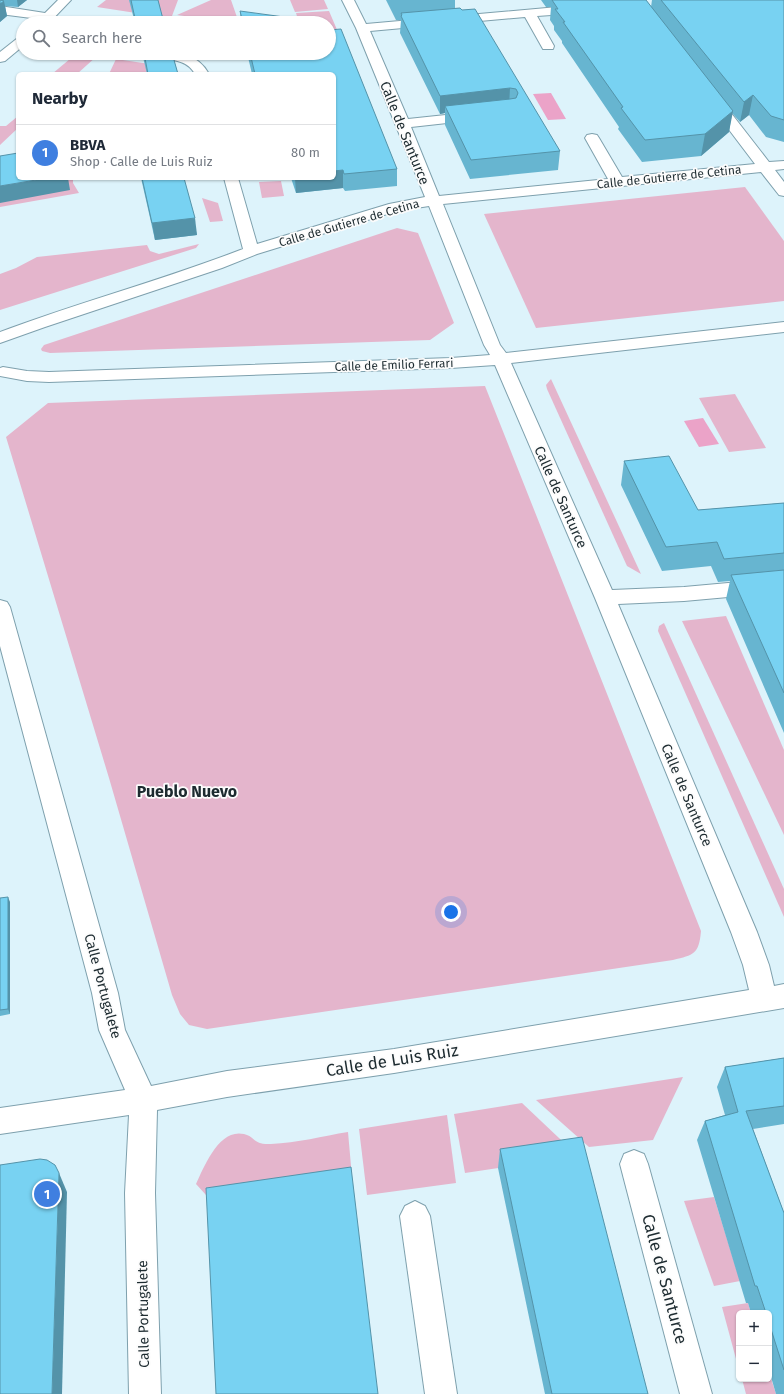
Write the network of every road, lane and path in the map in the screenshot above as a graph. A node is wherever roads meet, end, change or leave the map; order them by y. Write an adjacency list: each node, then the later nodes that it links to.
1 (65, 0): 7 (street)
2 (348, 0): 8 (street, Calle de Santurce)
3 (595, 8): 5 (street)
4 (0, 10): 6 (street)
5 (528, 14): 8 (street); 10 (street)
6 (27, 16)
7 (49, 16)
8 (362, 28): 16 (street, Calle de Santurce)
9 (16, 45): 11 (street)
10 (548, 46)
11 (0, 58)
12 (187, 60): 13 (street)
13 (201, 72)
14 (705, 89): 19 (street)
15 (486, 114): 16 (street)
16 (402, 124): 23 (street, Calle de Santurce)
17 (592, 138): 21 (street)
18 (784, 165): 19 (street, Calle de Gutierre de Cetina)
19 (764, 167): 21 (street, Calle de Gutierre de Cetina); 22 (street)
20 (232, 180): 24 (street)
21 (617, 182): 23 (street, Calle de Gutierre de Cetina)
22 (784, 192)
23 (434, 200): 24 (street, Calle de Gutierre de Cetina); 28 (street, Calle de Santurce)
24 (251, 251): 26 (street, Calle de Gutierre de Cetina)
25 (784, 327): 28 (street, Calle de Emilio Ferrari)
26 (0, 338)
27 (0, 346): 29 (street)
28 (500, 359): 29 (street, Calle de Emilio Ferrari); 31 (street, Calle de Santurce)
29 (2, 374)
30 (784, 585): 31 (street)
31 (605, 598): 33 (street, Calle de Santurce)
32 (0, 607): 34 (street, Calle Portugalete)
33 (774, 997): 34 (street, Calle de Luis Ruiz)
34 (144, 1100): 35 (street, Calle de Luis Ruiz); 38 (street, Calle Portugalete)
35 (0, 1121)
36 (634, 1164): 40 (street, Calle de Santurce)
37 (415, 1216): 39 (street)
38 (145, 1394)
39 (441, 1394)
40 (696, 1394)

